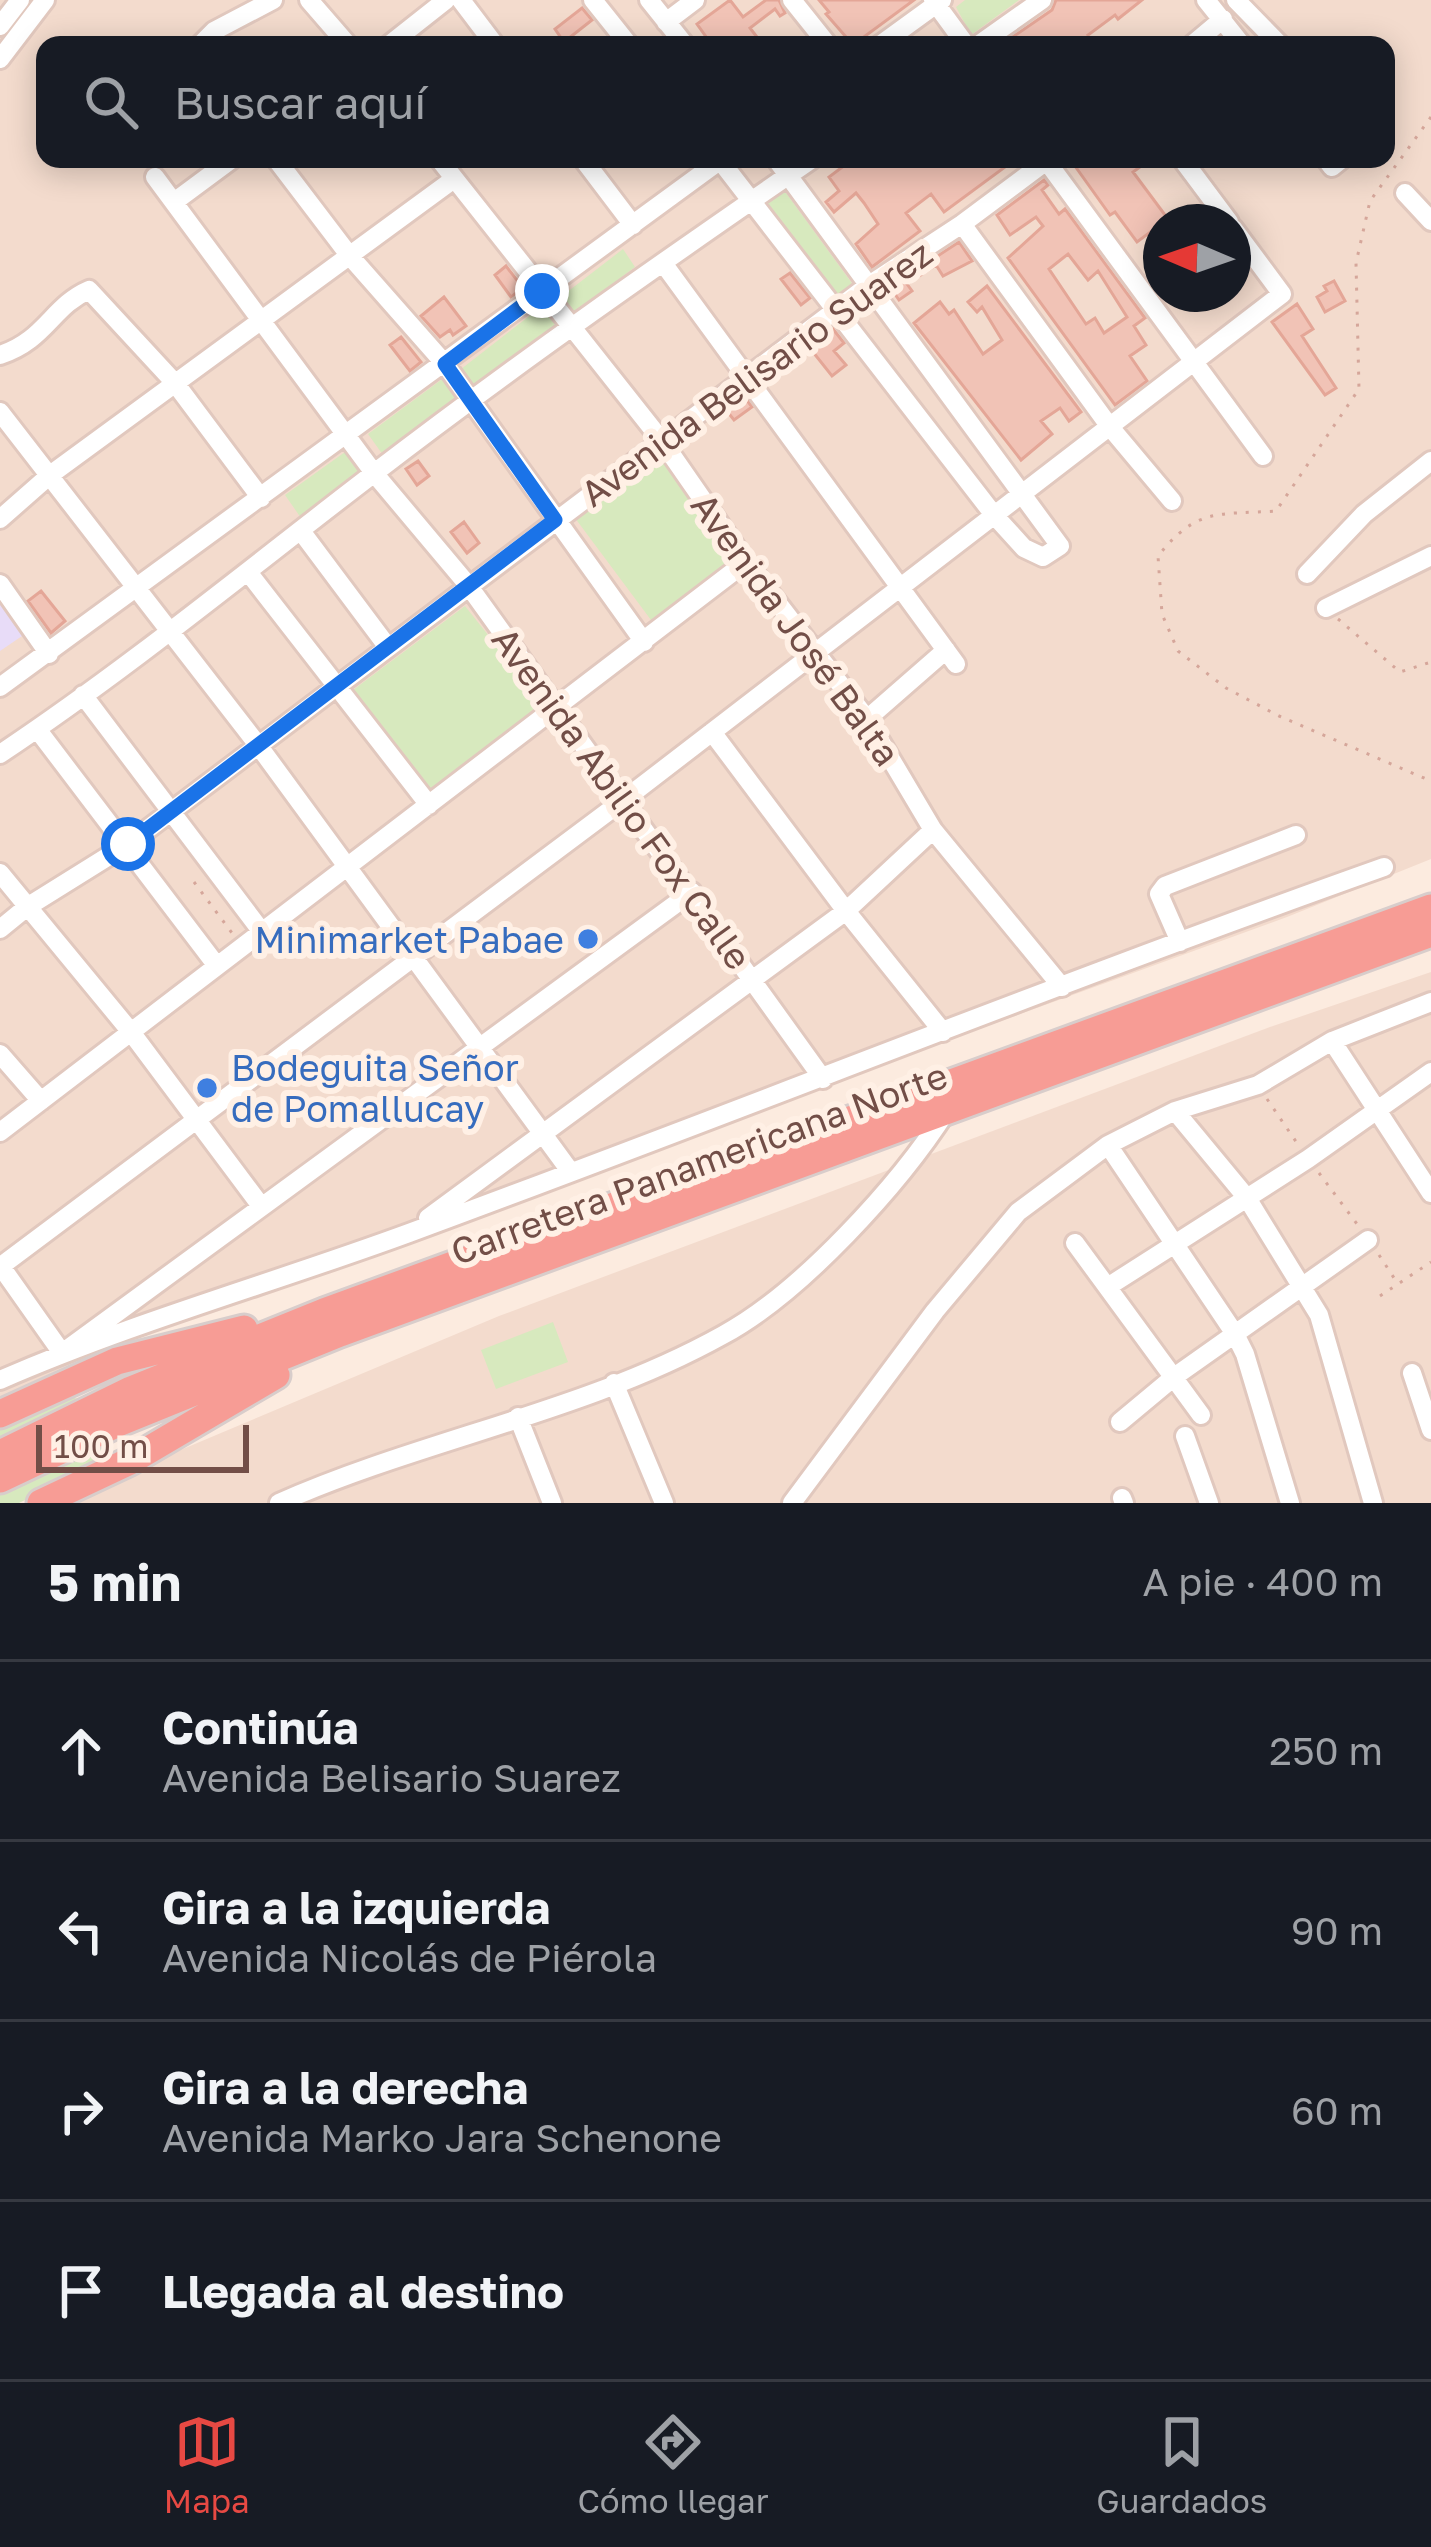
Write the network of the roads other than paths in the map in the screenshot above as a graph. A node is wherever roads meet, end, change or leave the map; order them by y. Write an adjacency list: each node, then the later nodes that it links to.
1 (20, 0): 17 (street)
2 (45, 0): 31 (street)
3 (272, 0): 18 (street)
4 (446, 0): 20 (street)
5 (460, 0): 21 (street)
6 (593, 0): 22 (street)
7 (649, 0): 16 (street)
8 (695, 0): 16 (street)
9 (792, 0): 24 (street)
10 (1042, 0): 27 (street)
11 (1206, 0): 15 (street)
12 (1237, 0): 30 (street)
13 (937, 1): 25 (street); 26 (street)
14 (311, 2): 19 (street)
15 (1223, 19): 28 (street); 29 (street)
16 (666, 22): 23 (street)
17 (0, 26)
18 (209, 36)
19 (340, 36)
20 (400, 36)
21 (488, 36)
22 (622, 36)
23 (678, 36)
24 (821, 36)
25 (892, 36)
26 (960, 36)
27 (991, 36)
28 (1203, 36)
29 (1235, 36)
30 (1271, 36)
31 (0, 58)
32 (220, 168): 47 (street)
33 (283, 168): 53 (street)
34 (446, 168): 44 (street, Avenida José Balta)
35 (590, 168): 51 (street)
36 (710, 168): 51 (street)
37 (727, 168): 46 (street)
38 (781, 168): 46 (street)
39 (783, 168): 55 (street)
40 (1036, 168): 50 (street, Avenida Belisario Suarez)
41 (1053, 168): 61 (street)
42 (1189, 168): 48 (street)
43 (155, 177): 47 (street, Avenida Abilio Fox Calle)
44 (454, 178): 53 (street); 56 (street, Avenida José Balta)
45 (1405, 194): 49 (street)
46 (751, 200): 54 (street); 57 (street)
47 (174, 202): 58 (street, Avenida Abilio Fox Calle)
48 (1215, 204)
49 (1431, 220)
50 (962, 224): 55 (street, Avenida Belisario Suarez); 68 (street)
51 (633, 225): 56 (street)
52 (1251, 252): 61 (street)
53 (349, 255): 58 (street); 62 (street)
54 (663, 263): 59 (street); 64 (street)
55 (869, 285): 57 (street, Avenida Belisario Suarez); 75 (street)
56 (542, 291): 59 (street, Avenida José Balta); 62 (street)
57 (835, 312): 64 (street, Avenida Belisario Suarez); 78 (street)
58 (260, 320): 65 (street); 69 (street, Avenida Abilio Fox Calle)
59 (574, 326): 66 (street); 70 (street, Avenida José Balta)
60 (6, 353): 63 (street); 65 (street)
61 (1193, 362): 68 (street); 71 (street)
62 (445, 364): 66 (street); 69 (street)
63 (0, 372)
64 (747, 378): 70 (street, Avenida Belisario Suarez); 88 (street)
65 (175, 383): 74 (street); 76 (street)
66 (472, 402): 73 (street); 80 (street)
67 (0, 412): 74 (street)
68 (1110, 427): 75 (street); 77 (street)
69 (346, 435): 73 (street, Avenida Abilio Fox Calle); 76 (street)
70 (662, 441): 80 (street, Avenida Belisario Suarez); 83 (street, Avenida José Balta)
71 (1263, 456)
72 (1431, 461): 85 (street)
73 (374, 473): 81 (street); 87 (street, Avenida Abilio Fox Calle)
74 (50, 476): 79 (street); 89 (street)
75 (1023, 495): 78 (street); 78 (street)
76 (261, 498): 89 (street)
77 (1172, 501)
78 (994, 514): 88 (street)
79 (0, 519)
80 (555, 520): 87 (street, Avenida Belisario Suarez); 92 (street)
81 (301, 531): 84 (street); 93 (street)
82 (1431, 556): 90 (street)
83 (746, 562): 92 (street); 94 (street, Avenida José Balta)
84 (248, 572): 91 (street); 96 (street)
85 (1307, 574)
86 (0, 584): 95 (street)
87 (467, 585): 93 (street, Avenida Belisario Suarez); 99 (street, Avenida Abilio Fox Calle)
88 (900, 587): 94 (street); 100 (street)
89 (136, 590): 91 (street); 95 (street)
90 (1326, 608)
91 (170, 632): 98 (street); 103 (street)
92 (644, 641): 99 (street)
93 (387, 646): 96 (street, Avenida Belisario Suarez)
94 (815, 651): 100 (street, Avenida José Balta); 102 (street)
95 (49, 654): 97 (street)
96 (337, 685): 103 (street, Avenida Belisario Suarez); 106 (street)
97 (0, 687)
98 (83, 695): 101 (street); 107 (street)
99 (555, 707): 105 (street, Avenida Abilio Fox Calle); 106 (street)
100 (867, 719): 108 (street, Avenida José Balta)
101 (38, 729): 104 (street); 110 (street)
102 (712, 732): 105 (street); 117 (street)
103 (258, 745): 107 (street, Avenida Belisario Suarez); 111 (street)
104 (0, 754)
105 (625, 799): 114 (street, Avenida Abilio Fox Calle); 122 (street)
106 (429, 805): 111 (street)
107 (173, 811): 110 (street, Avenida Belisario Suarez); 119 (street)
108 (933, 830): 117 (street); 125 (street, Avenida José Balta)
109 (1296, 835): 121 (street)
110 (128, 844): 115 (street, Avenida Belisario Suarez); 123 (street)
111 (347, 867): 119 (street); 122 (street)
112 (1384, 867): 121 (street)
113 (0, 873): 115 (street)
114 (692, 892): 124 (street, Avenida Abilio Fox Calle); 130 (street)
115 (27, 907): 118 (street, Avenida Belisario Suarez); 127 (street)
116 (1431, 908): 153 (highway, Carretera Panamericana Norte)
117 (846, 911): 124 (street); 128 (street)
118 (0, 929)
119 (262, 932): 123 (street)
120 (1431, 933): 135 (highway, Carretera Panamericana Norte)
121 (1180, 942): 125 (street)
122 (412, 958): 130 (street); 138 (street)
123 (217, 966): 127 (street)
124 (754, 980): 133 (street, Avenida Abilio Fox Calle); 140 (street)
125 (1062, 987): 128 (street)
126 (1431, 1002): 129 (street)
127 (131, 1032): 134 (street); 138 (street)
128 (944, 1032): 133 (street)
129 (1332, 1041): 136 (street); 137 (street)
130 (478, 1046): 140 (street); 145 (street)
131 (0, 1054): 134 (street)
132 (1431, 1072): 137 (street)
133 (823, 1079): 142 (street)
134 (41, 1101): 139 (street)
135 (947, 1110): 153 (highway, Carretera Panamericana Norte); 159 (street)
136 (1175, 1111): 141 (street); 144 (street)
137 (1380, 1111): 143 (street); 144 (street)
138 (196, 1120): 145 (street); 150 (street)
139 (0, 1132)
140 (542, 1134): 142 (street); 146 (street)
141 (1108, 1145): 149 (street); 175 (street)
142 (570, 1171): 146 (street)
143 (1431, 1193)
144 (1247, 1198): 149 (street); 152 (street)
145 (261, 1206): 155 (street)
146 (407, 1233): 155 (street)
147 (1368, 1240): 152 (street)
148 (1075, 1243): 151 (street)
149 (1176, 1244): 151 (street); 154 (street)
150 (0, 1265): 155 (street)
151 (1109, 1286): 157 (street)
152 (1302, 1288): 154 (street); 178 (street)
153 (332, 1322): 160 (highway); 161 (highway, Carretera Panamericana Norte); 169 (highway)
154 (1235, 1334): 157 (street); 177 (street)
155 (62, 1353): 158 (street)
156 (1412, 1373): 166 (street)
157 (1174, 1377): 163 (street); 165 (street)
158 (0, 1380)
159 (614, 1383): 164 (street); 174 (street)
160 (59, 1387): 161 (highway); 162 (highway)
161 (113, 1413): 168 (highway, Carretera Panamericana Norte); 169 (highway); 170 (highway, Carretera Panamericana Norte)
162 (0, 1414)
163 (1201, 1415)
164 (518, 1417): 171 (street); 173 (street)
165 (1120, 1422)
166 (1431, 1430)
167 (1185, 1436): 176 (street)
168 (0, 1454)
169 (104, 1473): 172 (highway)
170 (0, 1479)
171 (292, 1500)
172 (41, 1503)
173 (551, 1503)
174 (664, 1503)
175 (792, 1503)
176 (1209, 1503)
177 (1290, 1503)
178 (1373, 1503)

